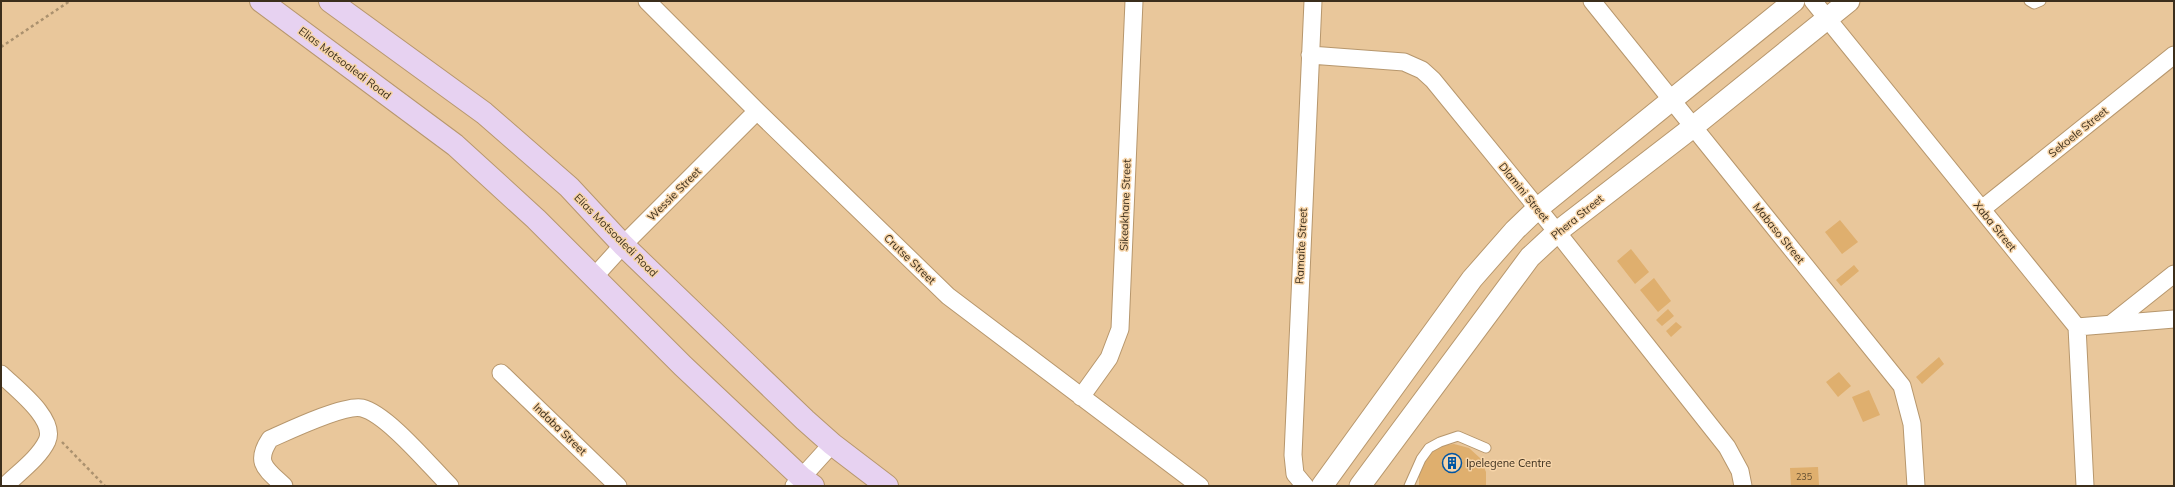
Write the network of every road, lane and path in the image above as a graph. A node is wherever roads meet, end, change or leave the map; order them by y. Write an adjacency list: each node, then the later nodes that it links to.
1 (70, 1): 14 (path)
2 (261, 1): 25 (main road, Elias Motsoaledi Road)
3 (330, 1): 23 (main road, Elias Motsoaledi Road)
4 (648, 1): 18 (street, Crutse Street)
5 (1134, 1): 31 (street, Sikeakhane Street)
6 (1313, 1): 16 (street, Ramaite Street)
7 (1592, 1): 17 (street, Mabaso Street)
8 (1794, 1): 17 (street)
9 (1812, 1): 13 (street, Xaba Street)
10 (1849, 1): 13 (street, Phera Street)
11 (2029, 1): 12 (lane)
12 (2041, 1)
13 (1827, 19): 19 (street, Phera Street); 21 (street, Xaba Street)
14 (1, 47)
15 (2174, 55): 21 (street, Sekoele Street)
16 (1310, 56): 20 (street, Dlamini Street); 43 (street, Ramaite Street)
17 (1671, 100): 19 (street, Mabaso Street); 20 (street)
18 (757, 111): 23 (street, Wessie Street); 31 (street, Crutse Street)
19 (1693, 127): 22 (street, Phera Street); 48 (street, Mabaso Street)
20 (1537, 209): 22 (street, Dlamini Street); 44 (street)
21 (1982, 209): 28 (street, Xaba Street)
22 (1557, 232): 45 (street, Phera Street); 47 (street, Dlamini Street)
23 (623, 245): 25 (street, Wessie Street); 33 (main road, Elias Motsoaledi Road)
24 (2174, 274): 27 (street)
25 (593, 278): 35 (main road, Elias Motsoaledi Road)
26 (2174, 320): 27 (street)
27 (2111, 324): 28 (street)
28 (2077, 327): 49 (street)
29 (501, 373): 40 (street, Indaba Street)
30 (1, 374): 32 (street)
31 (1081, 397): 42 (street, Crutse Street)
32 (49, 428): 36 (street); 37 (path)
33 (832, 444): 35 (street); 41 (main road, Elias Motsoaledi Road)
34 (1486, 448): 46 (lane)
35 (803, 483)
36 (5, 486)
37 (105, 486)
38 (284, 486): 39 (street)
39 (450, 486)
40 (618, 486)
41 (887, 486)
42 (1200, 486)
43 (1305, 486)
44 (1322, 486)
45 (1360, 486)
46 (1409, 486)
47 (1743, 486)
48 (1916, 486)
49 (2085, 486)

